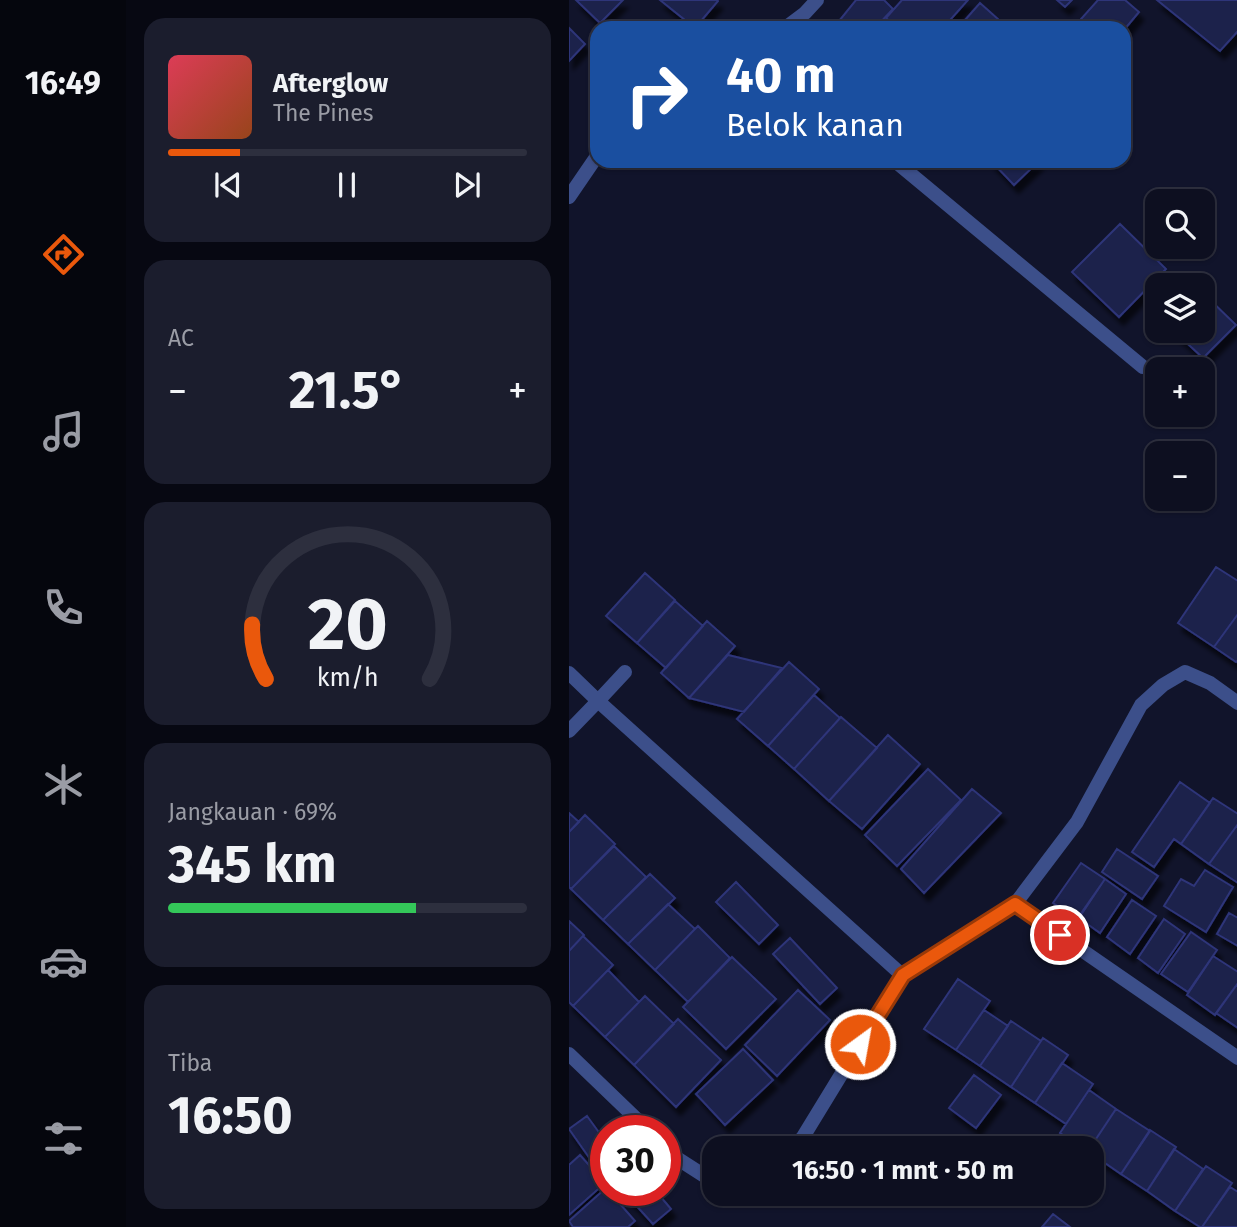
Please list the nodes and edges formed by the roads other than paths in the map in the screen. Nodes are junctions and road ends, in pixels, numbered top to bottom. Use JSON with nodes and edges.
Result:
{"nodes":[{"id":1,"x":817,"y":0,"type":"edge"},
{"id":2,"x":794,"y":21,"type":"edge"},
{"id":3,"x":590,"y":166,"type":"edge"},
{"id":4,"x":903,"y":168,"type":"edge"},
{"id":5,"x":569,"y":197,"type":"edge"},
{"id":6,"x":1143,"y":367,"type":"dead end"},
{"id":7,"x":625,"y":672,"type":"dead end"},
{"id":8,"x":569,"y":673,"type":"edge"},
{"id":9,"x":598,"y":701,"type":"junction"},
{"id":10,"x":1237,"y":702,"type":"edge"},
{"id":11,"x":569,"y":731,"type":"edge"},
{"id":12,"x":1015,"y":904,"type":"junction"},
{"id":13,"x":903,"y":975,"type":"junction"},
{"id":14,"x":569,"y":1054,"type":"edge"},
{"id":15,"x":1237,"y":1058,"type":"edge"},
{"id":16,"x":632,"y":1115,"type":"edge"},
{"id":17,"x":804,"y":1136,"type":"edge"},
{"id":18,"x":681,"y":1161,"type":"edge"},
{"id":19,"x":702,"y":1174,"type":"edge"}],
"edges":[{"from":1,"to":2,"type":"street"},
{"from":3,"to":5,"type":"street"},
{"from":4,"to":6,"type":"street"},
{"from":7,"to":9,"type":"street"},
{"from":8,"to":9,"type":"street"},
{"from":9,"to":11,"type":"street"},
{"from":9,"to":13,"type":"street"},
{"from":10,"to":12,"type":"street"},
{"from":12,"to":13,"type":"street"},
{"from":12,"to":15,"type":"street"},
{"from":13,"to":17,"type":"street"},
{"from":14,"to":16,"type":"street"},
{"from":18,"to":19,"type":"street"}]}
